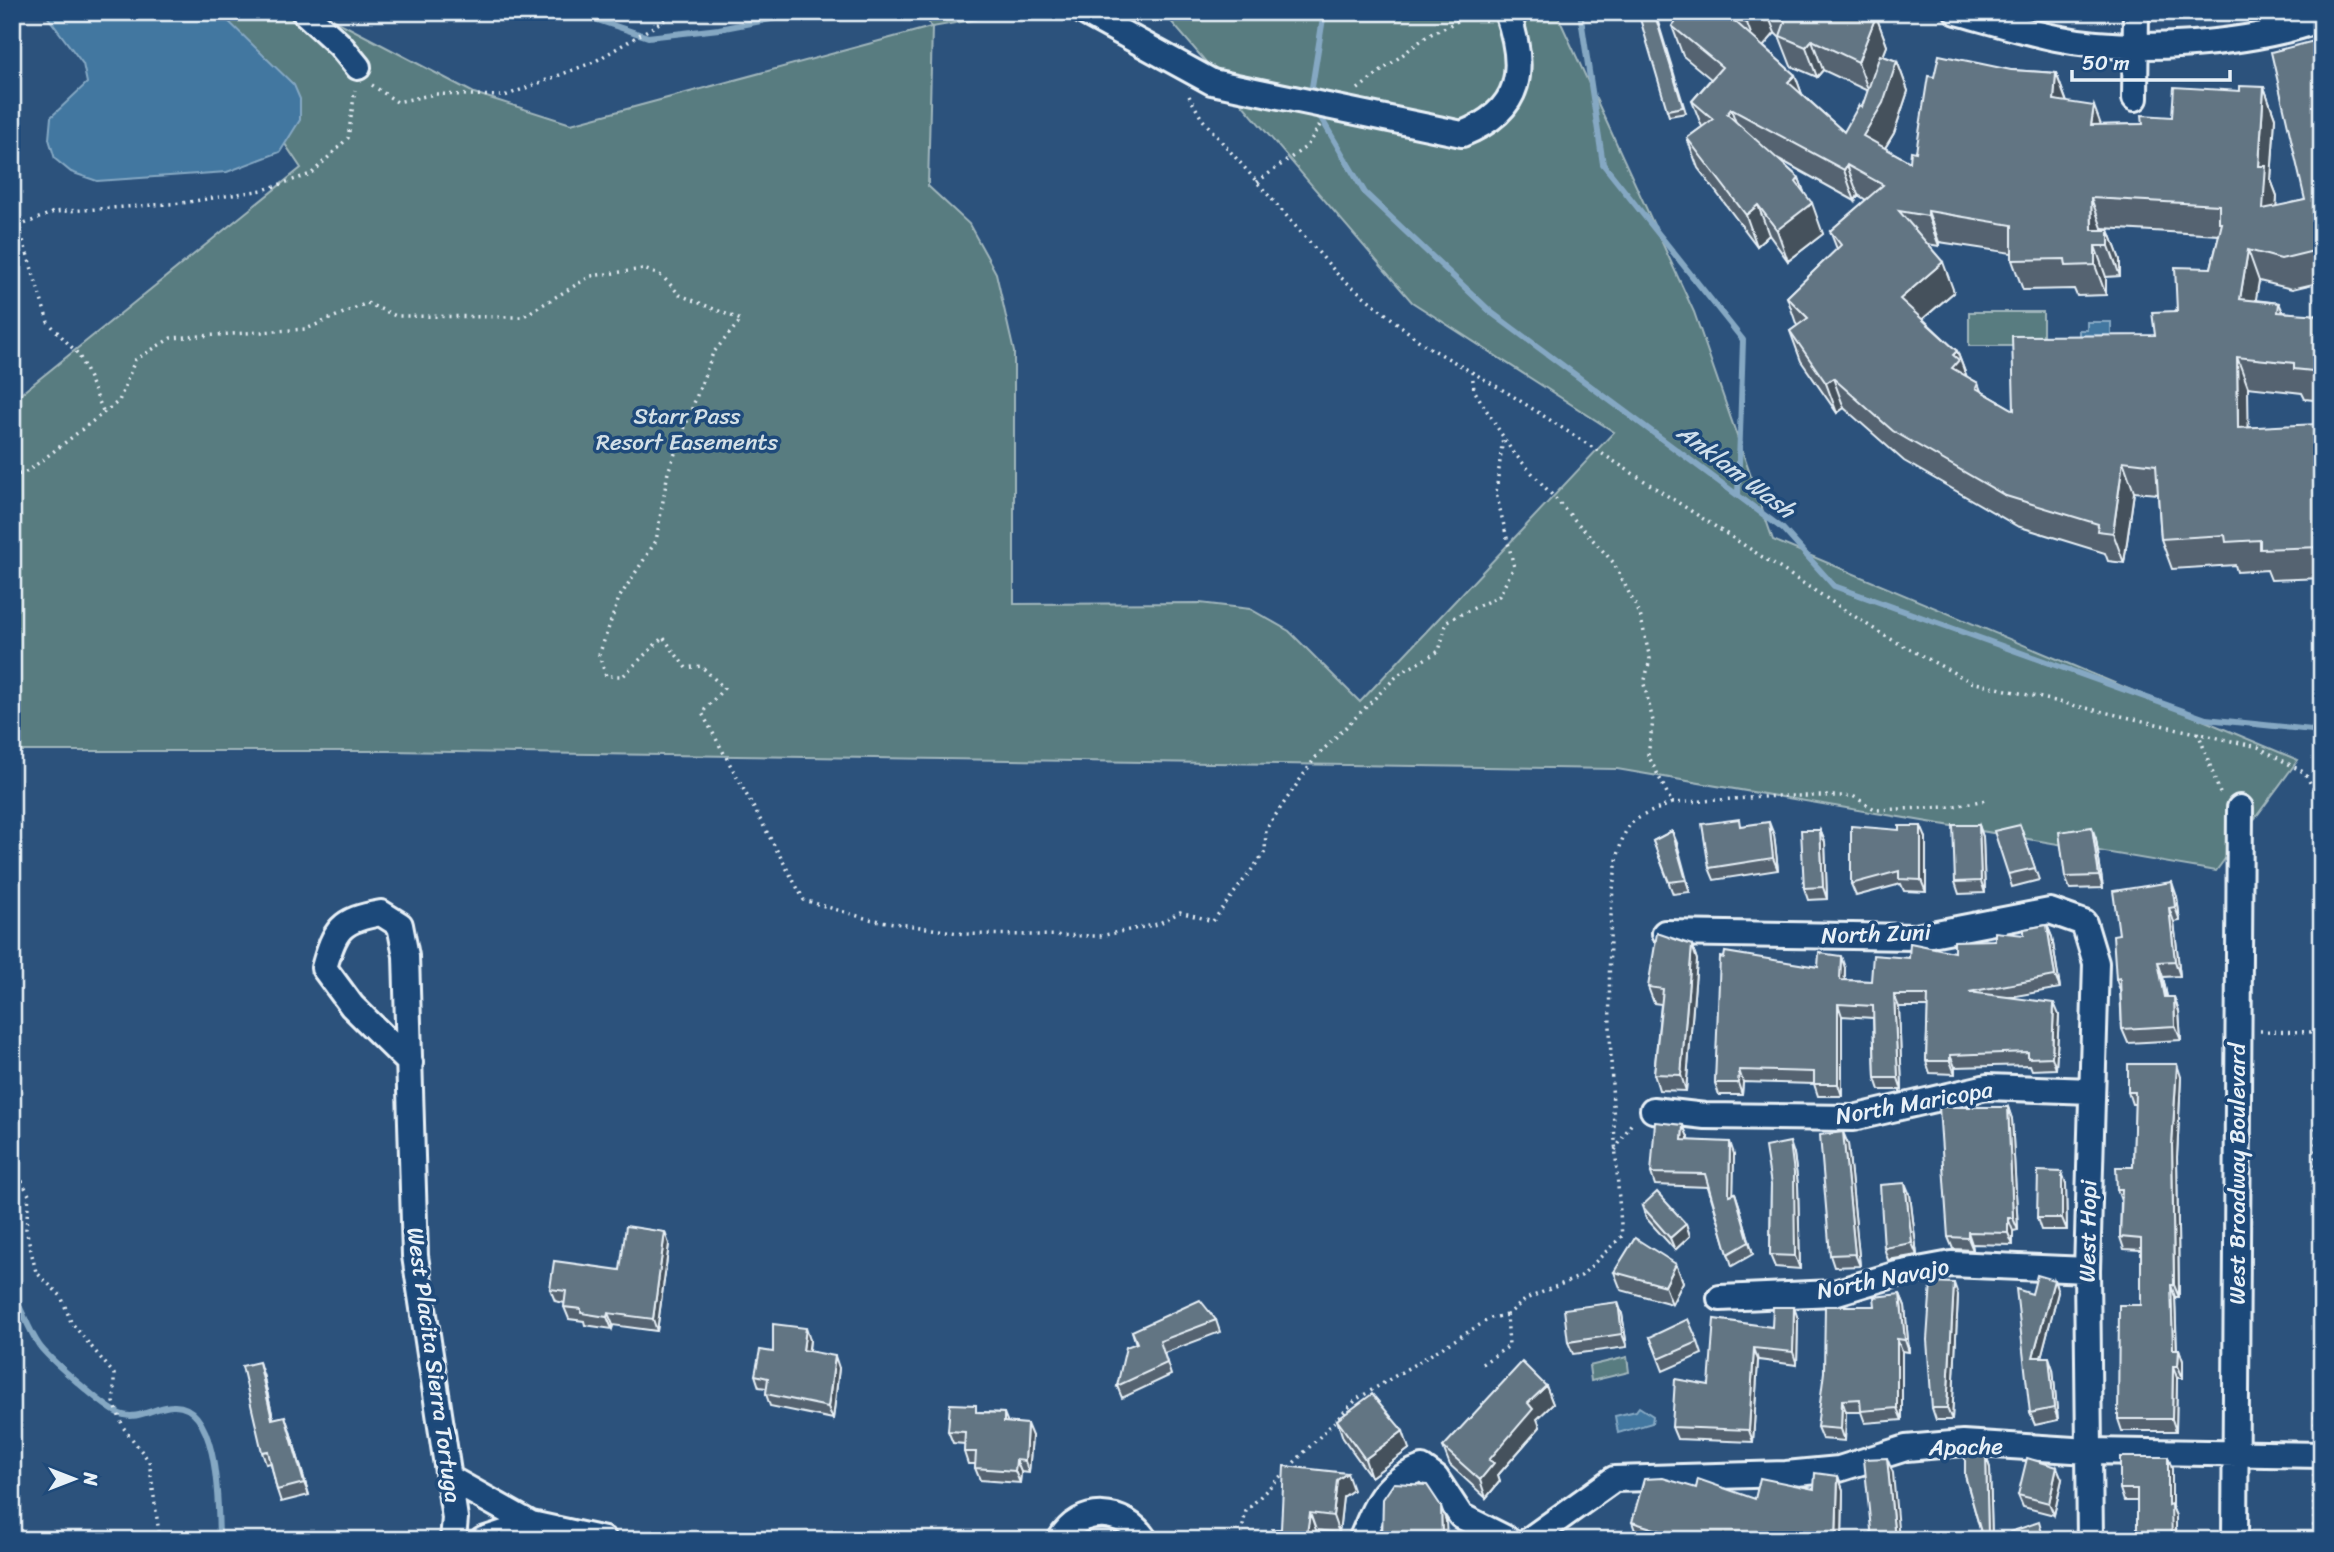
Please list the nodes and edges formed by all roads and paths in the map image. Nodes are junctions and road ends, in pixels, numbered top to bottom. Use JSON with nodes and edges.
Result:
{"nodes":[{"id":1,"x":304,"y":12,"type":"edge"},
{"id":2,"x":678,"y":12,"type":"edge"},
{"id":3,"x":1084,"y":12,"type":"edge"},
{"id":4,"x":1507,"y":12,"type":"edge"},
{"id":5,"x":1957,"y":12,"type":"edge"},
{"id":6,"x":2136,"y":12,"type":"edge"},
{"id":7,"x":2322,"y":19,"type":"edge"},
{"id":8,"x":2136,"y":45,"type":"junction"},
{"id":9,"x":1179,"y":65,"type":"junction"},
{"id":10,"x":358,"y":67,"type":"junction"},
{"id":11,"x":2135,"y":98,"type":"dead end"},
{"id":12,"x":19,"y":227,"type":"junction"},
{"id":13,"x":12,"y":229,"type":"edge"},
{"id":14,"x":1472,"y":372,"type":"junction"},
{"id":15,"x":104,"y":413,"type":"junction"},
{"id":16,"x":1503,"y":437,"type":"junction"},
{"id":17,"x":12,"y":477,"type":"edge"},
{"id":18,"x":2198,"y":732,"type":"junction"},
{"id":19,"x":1986,"y":800,"type":"dead end"},
{"id":20,"x":1672,"y":803,"type":"junction"},
{"id":21,"x":2231,"y":803,"type":"joint"},
{"id":22,"x":2084,"y":923,"type":"joint"},
{"id":23,"x":1665,"y":933,"type":"edge"},
{"id":24,"x":2237,"y":1031,"type":"junction"},
{"id":25,"x":2316,"y":1032,"type":"junction"},
{"id":26,"x":410,"y":1063,"type":"junction"},
{"id":27,"x":2091,"y":1091,"type":"junction"},
{"id":28,"x":1644,"y":1113,"type":"joint"},
{"id":29,"x":1614,"y":1152,"type":"junction"},
{"id":30,"x":12,"y":1162,"type":"edge"},
{"id":31,"x":2087,"y":1270,"type":"junction"},
{"id":32,"x":1720,"y":1298,"type":"dead end"},
{"id":33,"x":1507,"y":1315,"type":"junction"},
{"id":34,"x":1479,"y":1366,"type":"dead end"},
{"id":35,"x":2089,"y":1451,"type":"junction"},
{"id":36,"x":2236,"y":1453,"type":"junction"},
{"id":37,"x":2318,"y":1455,"type":"edge"},
{"id":38,"x":449,"y":1478,"type":"junction"},
{"id":39,"x":531,"y":1524,"type":"junction"},
{"id":40,"x":160,"y":1540,"type":"edge"},
{"id":41,"x":453,"y":1540,"type":"edge"},
{"id":42,"x":483,"y":1540,"type":"edge"},
{"id":43,"x":604,"y":1540,"type":"edge"},
{"id":44,"x":1060,"y":1540,"type":"edge"},
{"id":45,"x":1145,"y":1540,"type":"edge"},
{"id":46,"x":1240,"y":1540,"type":"edge"},
{"id":47,"x":1361,"y":1540,"type":"edge"},
{"id":48,"x":1509,"y":1540,"type":"edge"},
{"id":49,"x":1529,"y":1540,"type":"edge"},
{"id":50,"x":2090,"y":1540,"type":"edge"},
{"id":51,"x":2235,"y":1540,"type":"edge"},
{"id":52,"x":2314,"y":1540,"type":"edge"}],
"edges":[{"from":1,"to":10,"type":"street"},
{"from":2,"to":10,"type":"path"},
{"from":3,"to":9,"type":"street"},
{"from":4,"to":9,"type":"street"},
{"from":5,"to":8,"type":"street"},
{"from":6,"to":8,"type":"street"},
{"from":7,"to":8,"type":"street"},
{"from":8,"to":11,"type":"street"},
{"from":9,"to":14,"type":"path"},
{"from":10,"to":12,"type":"path"},
{"from":12,"to":13,"type":"path"},
{"from":12,"to":15,"type":"path"},
{"from":14,"to":16,"type":"path"},
{"from":14,"to":18,"type":"path"},
{"from":15,"to":16,"type":"path"},
{"from":15,"to":17,"type":"path"},
{"from":16,"to":20,"type":"path"},
{"from":18,"to":21,"type":"path"},
{"from":18,"to":25,"type":"path"},
{"from":19,"to":20,"type":"path"},
{"from":20,"to":29,"type":"path"},
{"from":21,"to":24,"type":"street","name":"West Broadway Boulevard"},
{"from":22,"to":23,"type":"street","name":"North Zuni"},
{"from":22,"to":27,"type":"street","name":"West Hopi"},
{"from":24,"to":25,"type":"path"},
{"from":24,"to":36,"type":"street","name":"West Broadway Boulevard"},
{"from":25,"to":37,"type":"path"},
{"from":26,"to":26,"type":"street","name":"West Placita Sierra Tortuga"},
{"from":26,"to":38,"type":"street","name":"West Placita Sierra Tortuga"},
{"from":27,"to":28,"type":"street","name":"North Maricopa"},
{"from":27,"to":31,"type":"street","name":"West Hopi"},
{"from":28,"to":29,"type":"path"},
{"from":29,"to":33,"type":"path"},
{"from":30,"to":40,"type":"path"},
{"from":31,"to":32,"type":"street","name":"North Navajo"},
{"from":31,"to":35,"type":"street","name":"West Hopi"},
{"from":33,"to":34,"type":"path"},
{"from":33,"to":46,"type":"path"},
{"from":35,"to":36,"type":"street","name":"Apache"},
{"from":35,"to":49,"type":"street","name":"Apache"},
{"from":35,"to":50,"type":"street","name":"West Hopi"},
{"from":36,"to":37,"type":"street","name":"Apache"},
{"from":36,"to":51,"type":"street","name":"West Broadway Boulevard"},
{"from":37,"to":52,"type":"path"},
{"from":38,"to":39,"type":"street"},
{"from":38,"to":41,"type":"street","name":"West Placita Sierra Tortuga"},
{"from":39,"to":42,"type":"street"},
{"from":39,"to":43,"type":"street"},
{"from":44,"to":45,"type":"street"},
{"from":47,"to":48,"type":"street"}]}
